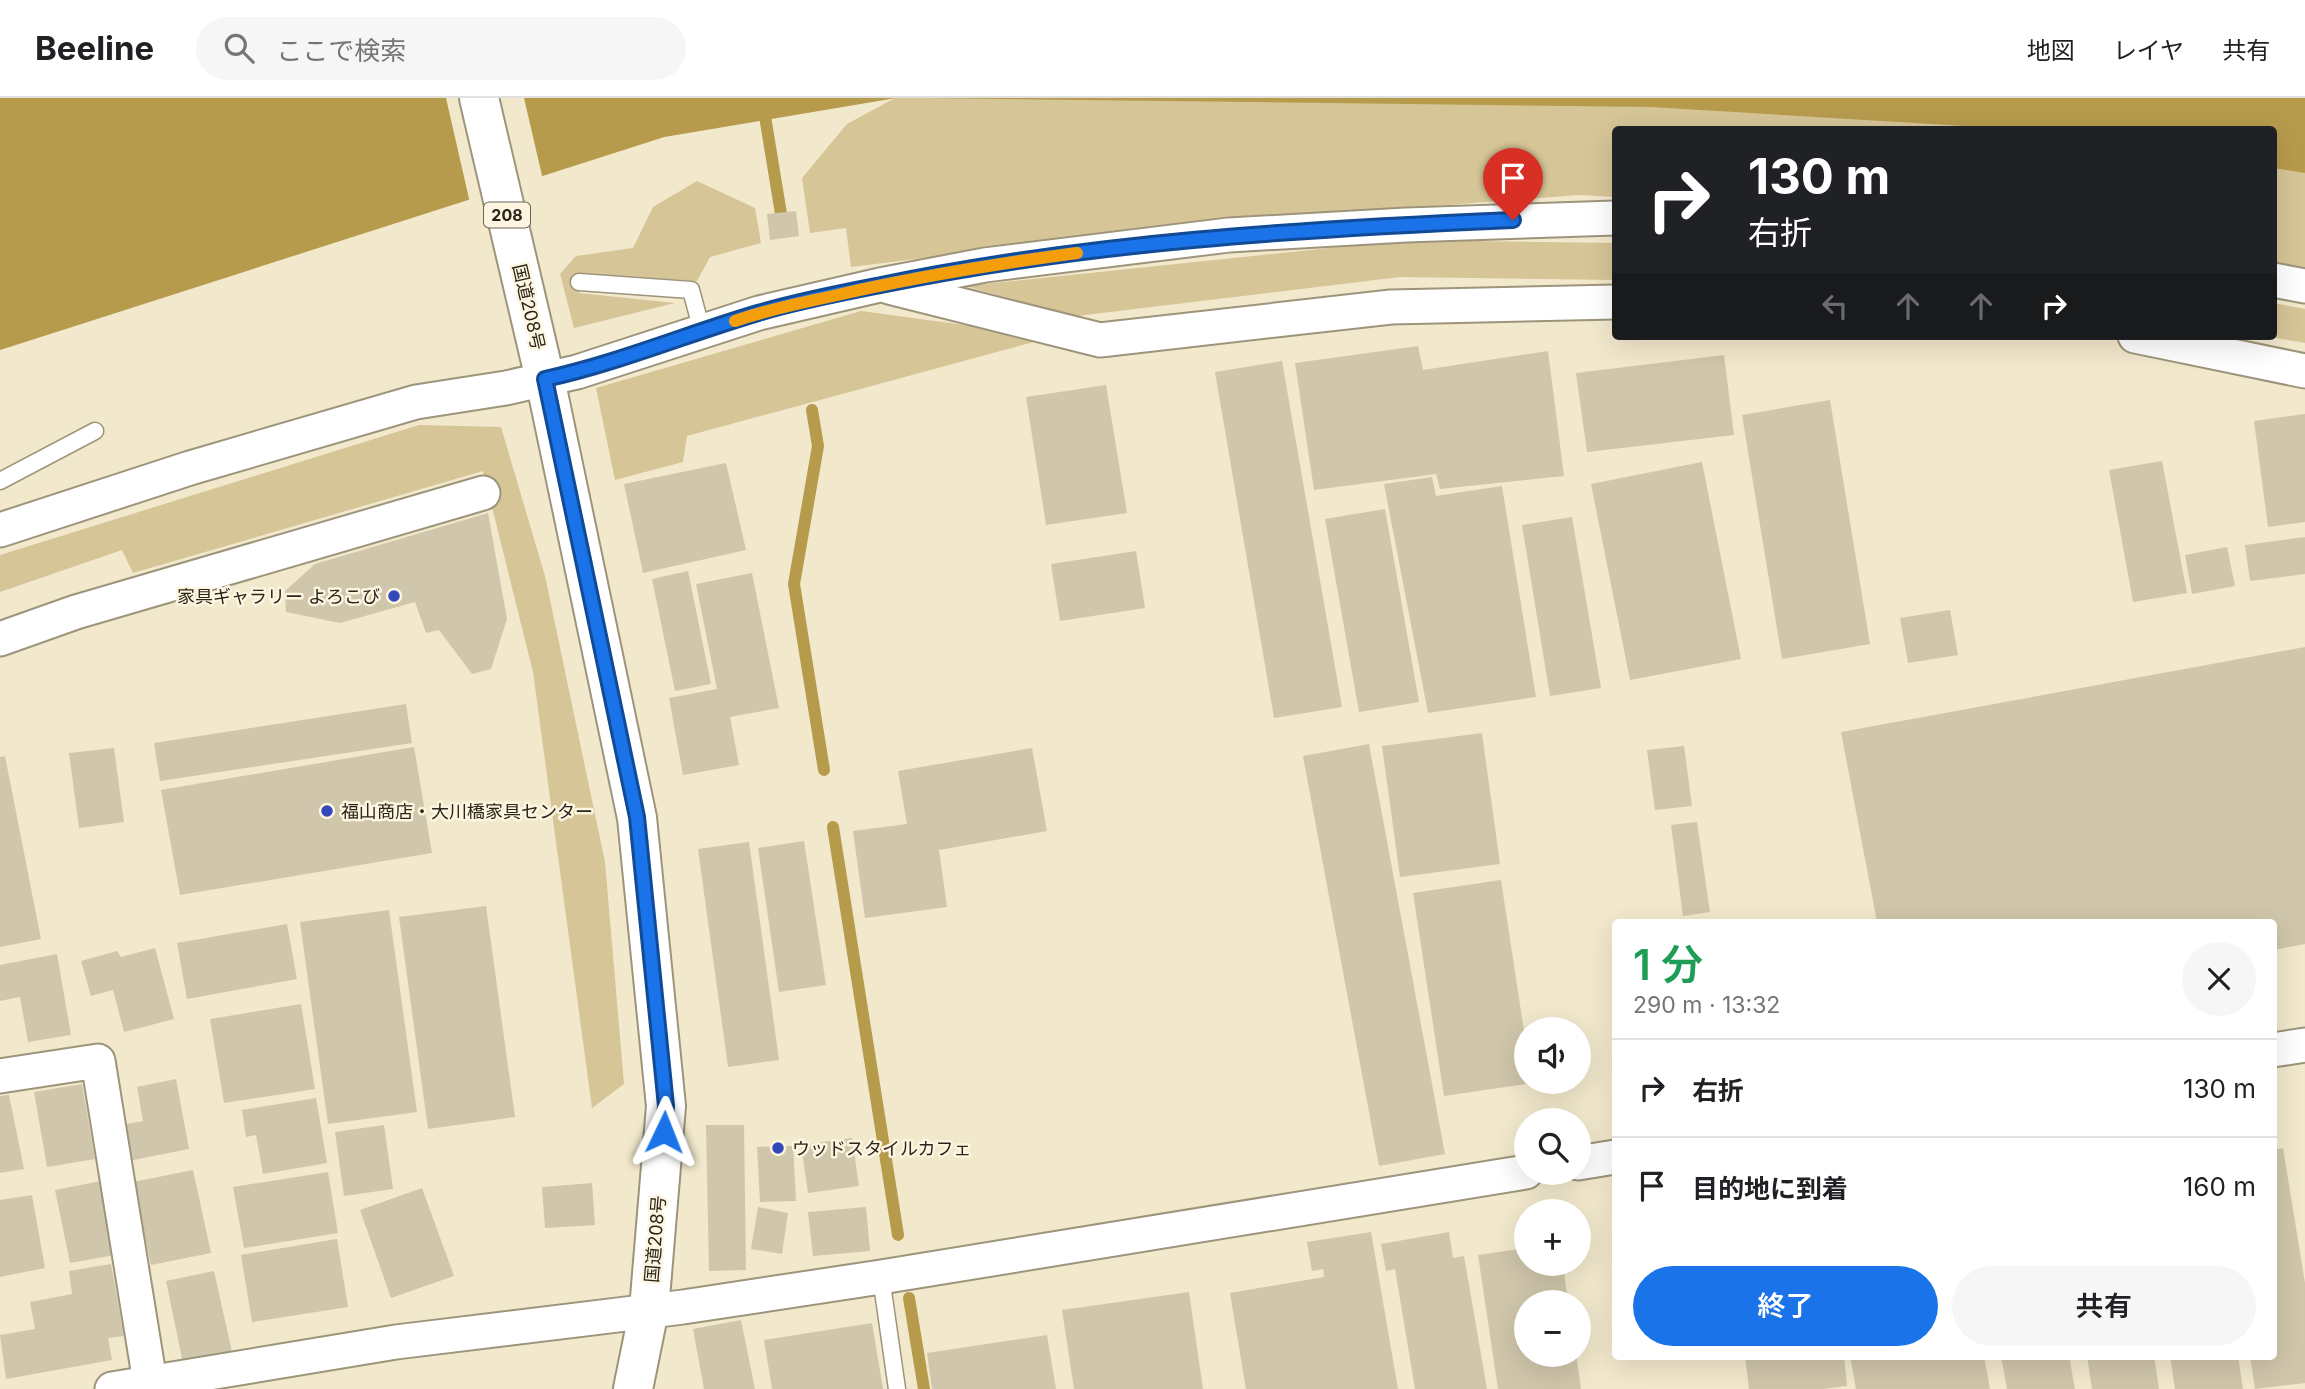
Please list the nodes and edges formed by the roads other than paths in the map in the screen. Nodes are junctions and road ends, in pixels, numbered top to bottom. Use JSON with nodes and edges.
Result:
{"nodes":[{"id":1,"x":479,"y":98,"type":"edge"},
{"id":2,"x":1612,"y":218,"type":"edge"},
{"id":3,"x":2277,"y":281,"type":"edge"},
{"id":4,"x":579,"y":282,"type":"dead end"},
{"id":5,"x":880,"y":285,"type":"junction"},
{"id":6,"x":2305,"y":286,"type":"edge"},
{"id":7,"x":1612,"y":302,"type":"edge"},
{"id":8,"x":702,"y":331,"type":"junction"},
{"id":9,"x":2154,"y":340,"type":"edge"},
{"id":10,"x":2305,"y":371,"type":"edge"},
{"id":11,"x":545,"y":379,"type":"junction"},
{"id":12,"x":95,"y":431,"type":"dead end"},
{"id":13,"x":0,"y":481,"type":"edge"},
{"id":14,"x":483,"y":493,"type":"dead end"},
{"id":15,"x":0,"y":530,"type":"edge"},
{"id":16,"x":0,"y":639,"type":"edge"},
{"id":17,"x":2305,"y":1045,"type":"edge"},
{"id":18,"x":2277,"y":1049,"type":"edge"},
{"id":19,"x":0,"y":1076,"type":"edge"},
{"id":20,"x":1612,"y":1157,"type":"edge"},
{"id":21,"x":1591,"y":1161,"type":"edge"},
{"id":22,"x":1514,"y":1174,"type":"edge"},
{"id":23,"x":881,"y":1277,"type":"junction"},
{"id":24,"x":649,"y":1310,"type":"junction"},
{"id":25,"x":150,"y":1382,"type":"junction"},
{"id":26,"x":112,"y":1389,"type":"edge"},
{"id":27,"x":633,"y":1389,"type":"edge"},
{"id":28,"x":897,"y":1389,"type":"edge"}],
"edges":[{"from":1,"to":11,"type":"highway","name":"国道208号","number":"208"},
{"from":2,"to":5,"type":"street"},
{"from":3,"to":6,"type":"street"},
{"from":4,"to":8,"type":"lane"},
{"from":5,"to":7,"type":"street"},
{"from":5,"to":8,"type":"street"},
{"from":8,"to":11,"type":"street"},
{"from":9,"to":10,"type":"street"},
{"from":11,"to":15,"type":"street"},
{"from":11,"to":24,"type":"highway","name":"国道208号","number":"208"},
{"from":12,"to":13,"type":"lane"},
{"from":14,"to":16,"type":"street"},
{"from":17,"to":18,"type":"street"},
{"from":19,"to":25,"type":"street"},
{"from":20,"to":21,"type":"street"},
{"from":22,"to":23,"type":"street"},
{"from":23,"to":24,"type":"street"},
{"from":23,"to":28,"type":"lane"},
{"from":24,"to":25,"type":"street"},
{"from":24,"to":27,"type":"highway","name":"国道208号","number":"208"},
{"from":25,"to":26,"type":"street"}]}
